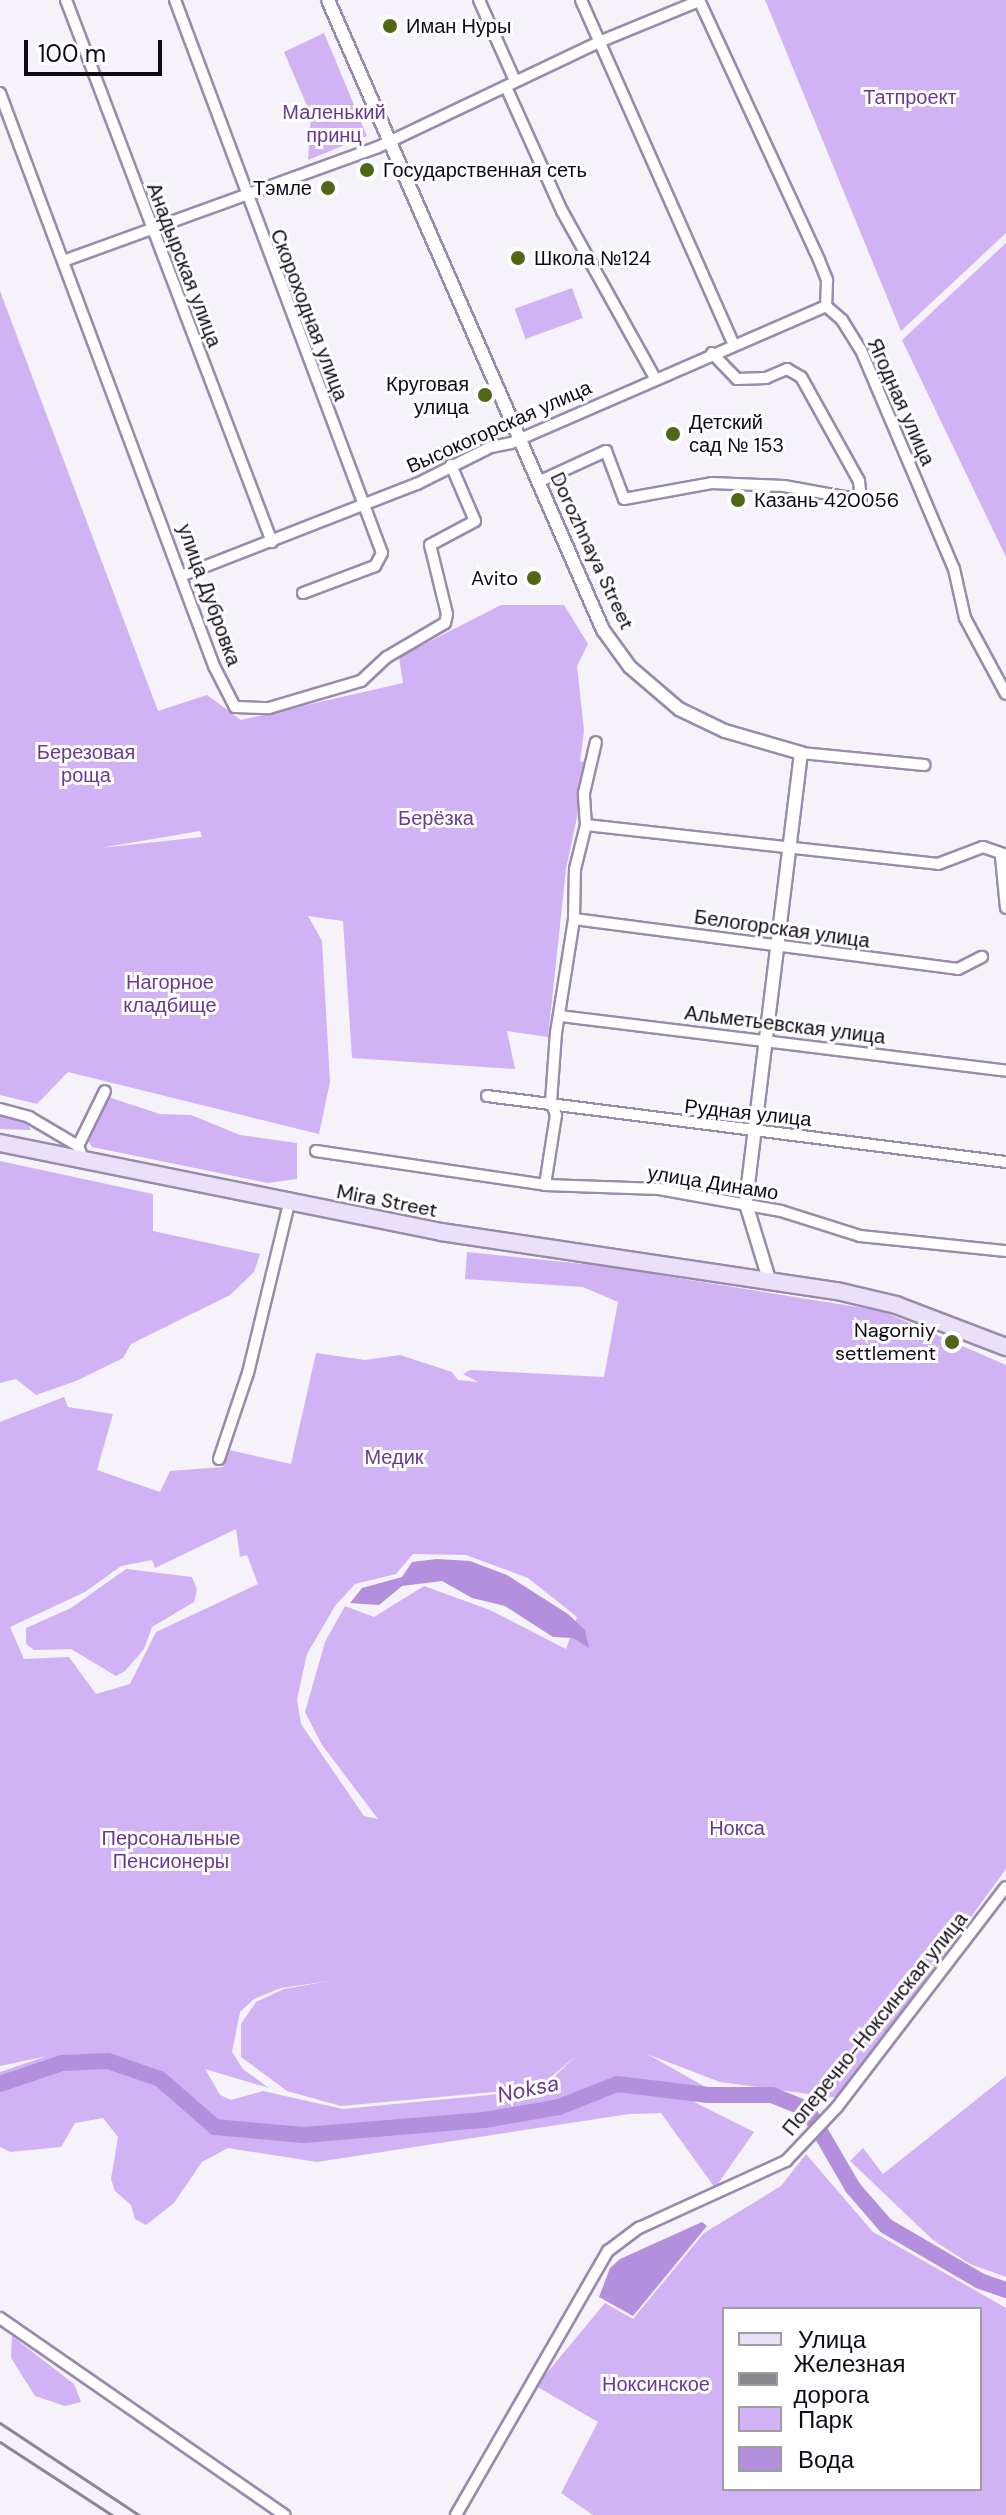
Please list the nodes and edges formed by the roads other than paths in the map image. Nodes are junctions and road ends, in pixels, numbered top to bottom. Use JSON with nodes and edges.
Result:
{"nodes":[{"id":1,"x":66,"y":0,"type":"edge"},
{"id":2,"x":175,"y":0,"type":"edge"},
{"id":3,"x":328,"y":0,"type":"edge"},
{"id":4,"x":479,"y":0,"type":"edge"},
{"id":5,"x":581,"y":0,"type":"edge"},
{"id":6,"x":699,"y":0,"type":"edge"},
{"id":7,"x":599,"y":42,"type":"junction"},
{"id":8,"x":510,"y":84,"type":"junction"},
{"id":9,"x":0,"y":93,"type":"edge"},
{"id":10,"x":388,"y":141,"type":"junction"},
{"id":11,"x":245,"y":196,"type":"junction"},
{"id":12,"x":152,"y":232,"type":"junction"},
{"id":13,"x":66,"y":260,"type":"junction"},
{"id":14,"x":826,"y":306,"type":"junction"},
{"id":15,"x":733,"y":343,"type":"junction"},
{"id":16,"x":712,"y":353,"type":"junction"},
{"id":17,"x":656,"y":380,"type":"junction"},
{"id":18,"x":518,"y":437,"type":"junction"},
{"id":19,"x":451,"y":465,"type":"junction"},
{"id":20,"x":538,"y":482,"type":"junction"},
{"id":21,"x":361,"y":504,"type":"junction"},
{"id":22,"x":272,"y":542,"type":"junction"},
{"id":23,"x":183,"y":575,"type":"junction"},
{"id":24,"x":303,"y":593,"type":"dead end"},
{"id":25,"x":1006,"y":694,"type":"edge"},
{"id":26,"x":596,"y":742,"type":"dead end"},
{"id":27,"x":801,"y":753,"type":"junction"},
{"id":28,"x":924,"y":765,"type":"dead end"},
{"id":29,"x":586,"y":825,"type":"junction"},
{"id":30,"x":791,"y":851,"type":"junction"},
{"id":31,"x":1003,"y":856,"type":"edge"},
{"id":32,"x":1006,"y":908,"type":"edge"},
{"id":33,"x":574,"y":919,"type":"junction"},
{"id":34,"x":780,"y":946,"type":"junction"},
{"id":35,"x":982,"y":957,"type":"dead end"},
{"id":36,"x":560,"y":1016,"type":"junction"},
{"id":37,"x":767,"y":1040,"type":"junction"},
{"id":38,"x":1006,"y":1071,"type":"edge"},
{"id":39,"x":105,"y":1091,"type":"dead end"},
{"id":40,"x":487,"y":1096,"type":"dead end"},
{"id":41,"x":556,"y":1108,"type":"junction"},
{"id":42,"x":0,"y":1109,"type":"edge"},
{"id":43,"x":752,"y":1132,"type":"junction"},
{"id":44,"x":0,"y":1143,"type":"edge"},
{"id":45,"x":78,"y":1146,"type":"junction"},
{"id":46,"x":316,"y":1151,"type":"dead end"},
{"id":47,"x":1006,"y":1162,"type":"edge"},
{"id":48,"x":85,"y":1163,"type":"junction"},
{"id":49,"x":545,"y":1185,"type":"junction"},
{"id":50,"x":289,"y":1203,"type":"junction"},
{"id":51,"x":746,"y":1204,"type":"junction"},
{"id":52,"x":1006,"y":1251,"type":"edge"},
{"id":53,"x":769,"y":1279,"type":"junction"},
{"id":54,"x":1006,"y":1347,"type":"edge"},
{"id":55,"x":219,"y":1459,"type":"dead end"},
{"id":56,"x":1006,"y":1887,"type":"edge"},
{"id":57,"x":0,"y":2318,"type":"edge"},
{"id":58,"x":284,"y":2515,"type":"edge"},
{"id":59,"x":456,"y":2515,"type":"edge"}],
"edges":[{"from":1,"to":12,"type":"street","name":"Анадырская улица"},
{"from":2,"to":11,"type":"street","name":"Скороходная улица"},
{"from":3,"to":10,"type":"street","name":"Dorozhnaya Street"},
{"from":4,"to":8,"type":"street"},
{"from":5,"to":7,"type":"street"},
{"from":6,"to":7,"type":"street"},
{"from":6,"to":14,"type":"street"},
{"from":7,"to":8,"type":"street"},
{"from":7,"to":15,"type":"street"},
{"from":8,"to":10,"type":"street"},
{"from":8,"to":17,"type":"street"},
{"from":9,"to":13,"type":"street","name":"улица Дубровка"},
{"from":10,"to":11,"type":"street"},
{"from":10,"to":18,"type":"street","name":"Dorozhnaya Street"},
{"from":11,"to":12,"type":"street"},
{"from":11,"to":21,"type":"street","name":"Скороходная улица"},
{"from":12,"to":13,"type":"street"},
{"from":12,"to":22,"type":"street","name":"Анадырская улица"},
{"from":13,"to":23,"type":"street","name":"улица Дубровка"},
{"from":14,"to":15,"type":"street","name":"Высокогорская улица"},
{"from":14,"to":25,"type":"street","name":"Ягодная улица"},
{"from":15,"to":16,"type":"street","name":"Высокогорская улица"},
{"from":16,"to":17,"type":"street","name":"Высокогорская улица"},
{"from":16,"to":20,"type":"street"},
{"from":17,"to":18,"type":"street","name":"Высокогорская улица"},
{"from":18,"to":19,"type":"street","name":"Высокогорская улица"},
{"from":18,"to":20,"type":"street","name":"Dorozhnaya Street"},
{"from":19,"to":21,"type":"street","name":"Высокогорская улица"},
{"from":19,"to":23,"type":"street","name":"улица Дубровка"},
{"from":20,"to":27,"type":"street","name":"Dorozhnaya Street"},
{"from":21,"to":22,"type":"street","name":"Высокогорская улица"},
{"from":21,"to":24,"type":"street","name":"Скороходная улица"},
{"from":22,"to":23,"type":"street","name":"Высокогорская улица"},
{"from":26,"to":29,"type":"street"},
{"from":27,"to":28,"type":"street"},
{"from":27,"to":30,"type":"street"},
{"from":29,"to":30,"type":"street"},
{"from":29,"to":33,"type":"street"},
{"from":30,"to":31,"type":"street"},
{"from":30,"to":34,"type":"street"},
{"from":31,"to":32,"type":"street"},
{"from":33,"to":34,"type":"street","name":"Белогорская улица"},
{"from":33,"to":36,"type":"street"},
{"from":34,"to":35,"type":"street","name":"Белогорская улица"},
{"from":34,"to":37,"type":"street"},
{"from":36,"to":37,"type":"street","name":"Альметьевская улица"},
{"from":36,"to":41,"type":"street"},
{"from":37,"to":38,"type":"street","name":"Альметьевская улица"},
{"from":37,"to":43,"type":"street"},
{"from":39,"to":45,"type":"street"},
{"from":40,"to":41,"type":"street","name":"Рудная улица"},
{"from":41,"to":43,"type":"street","name":"Рудная улица"},
{"from":41,"to":49,"type":"street"},
{"from":42,"to":45,"type":"street"},
{"from":43,"to":47,"type":"street","name":"Рудная улица"},
{"from":43,"to":51,"type":"street"},
{"from":44,"to":48,"type":"main road","name":"Mira Street"},
{"from":45,"to":48,"type":"street"},
{"from":46,"to":49,"type":"street","name":"улица Динамо"},
{"from":48,"to":50,"type":"main road","name":"Mira Street"},
{"from":49,"to":51,"type":"street","name":"улица Динамо"},
{"from":50,"to":53,"type":"main road","name":"Mira Street"},
{"from":50,"to":55,"type":"street"},
{"from":51,"to":52,"type":"street","name":"улица Динамо"},
{"from":51,"to":53,"type":"street"},
{"from":53,"to":54,"type":"main road","name":"Mira Street"},
{"from":56,"to":59,"type":"street","name":"Поперечно-Ноксинская улица"},
{"from":57,"to":58,"type":"street"}]}
